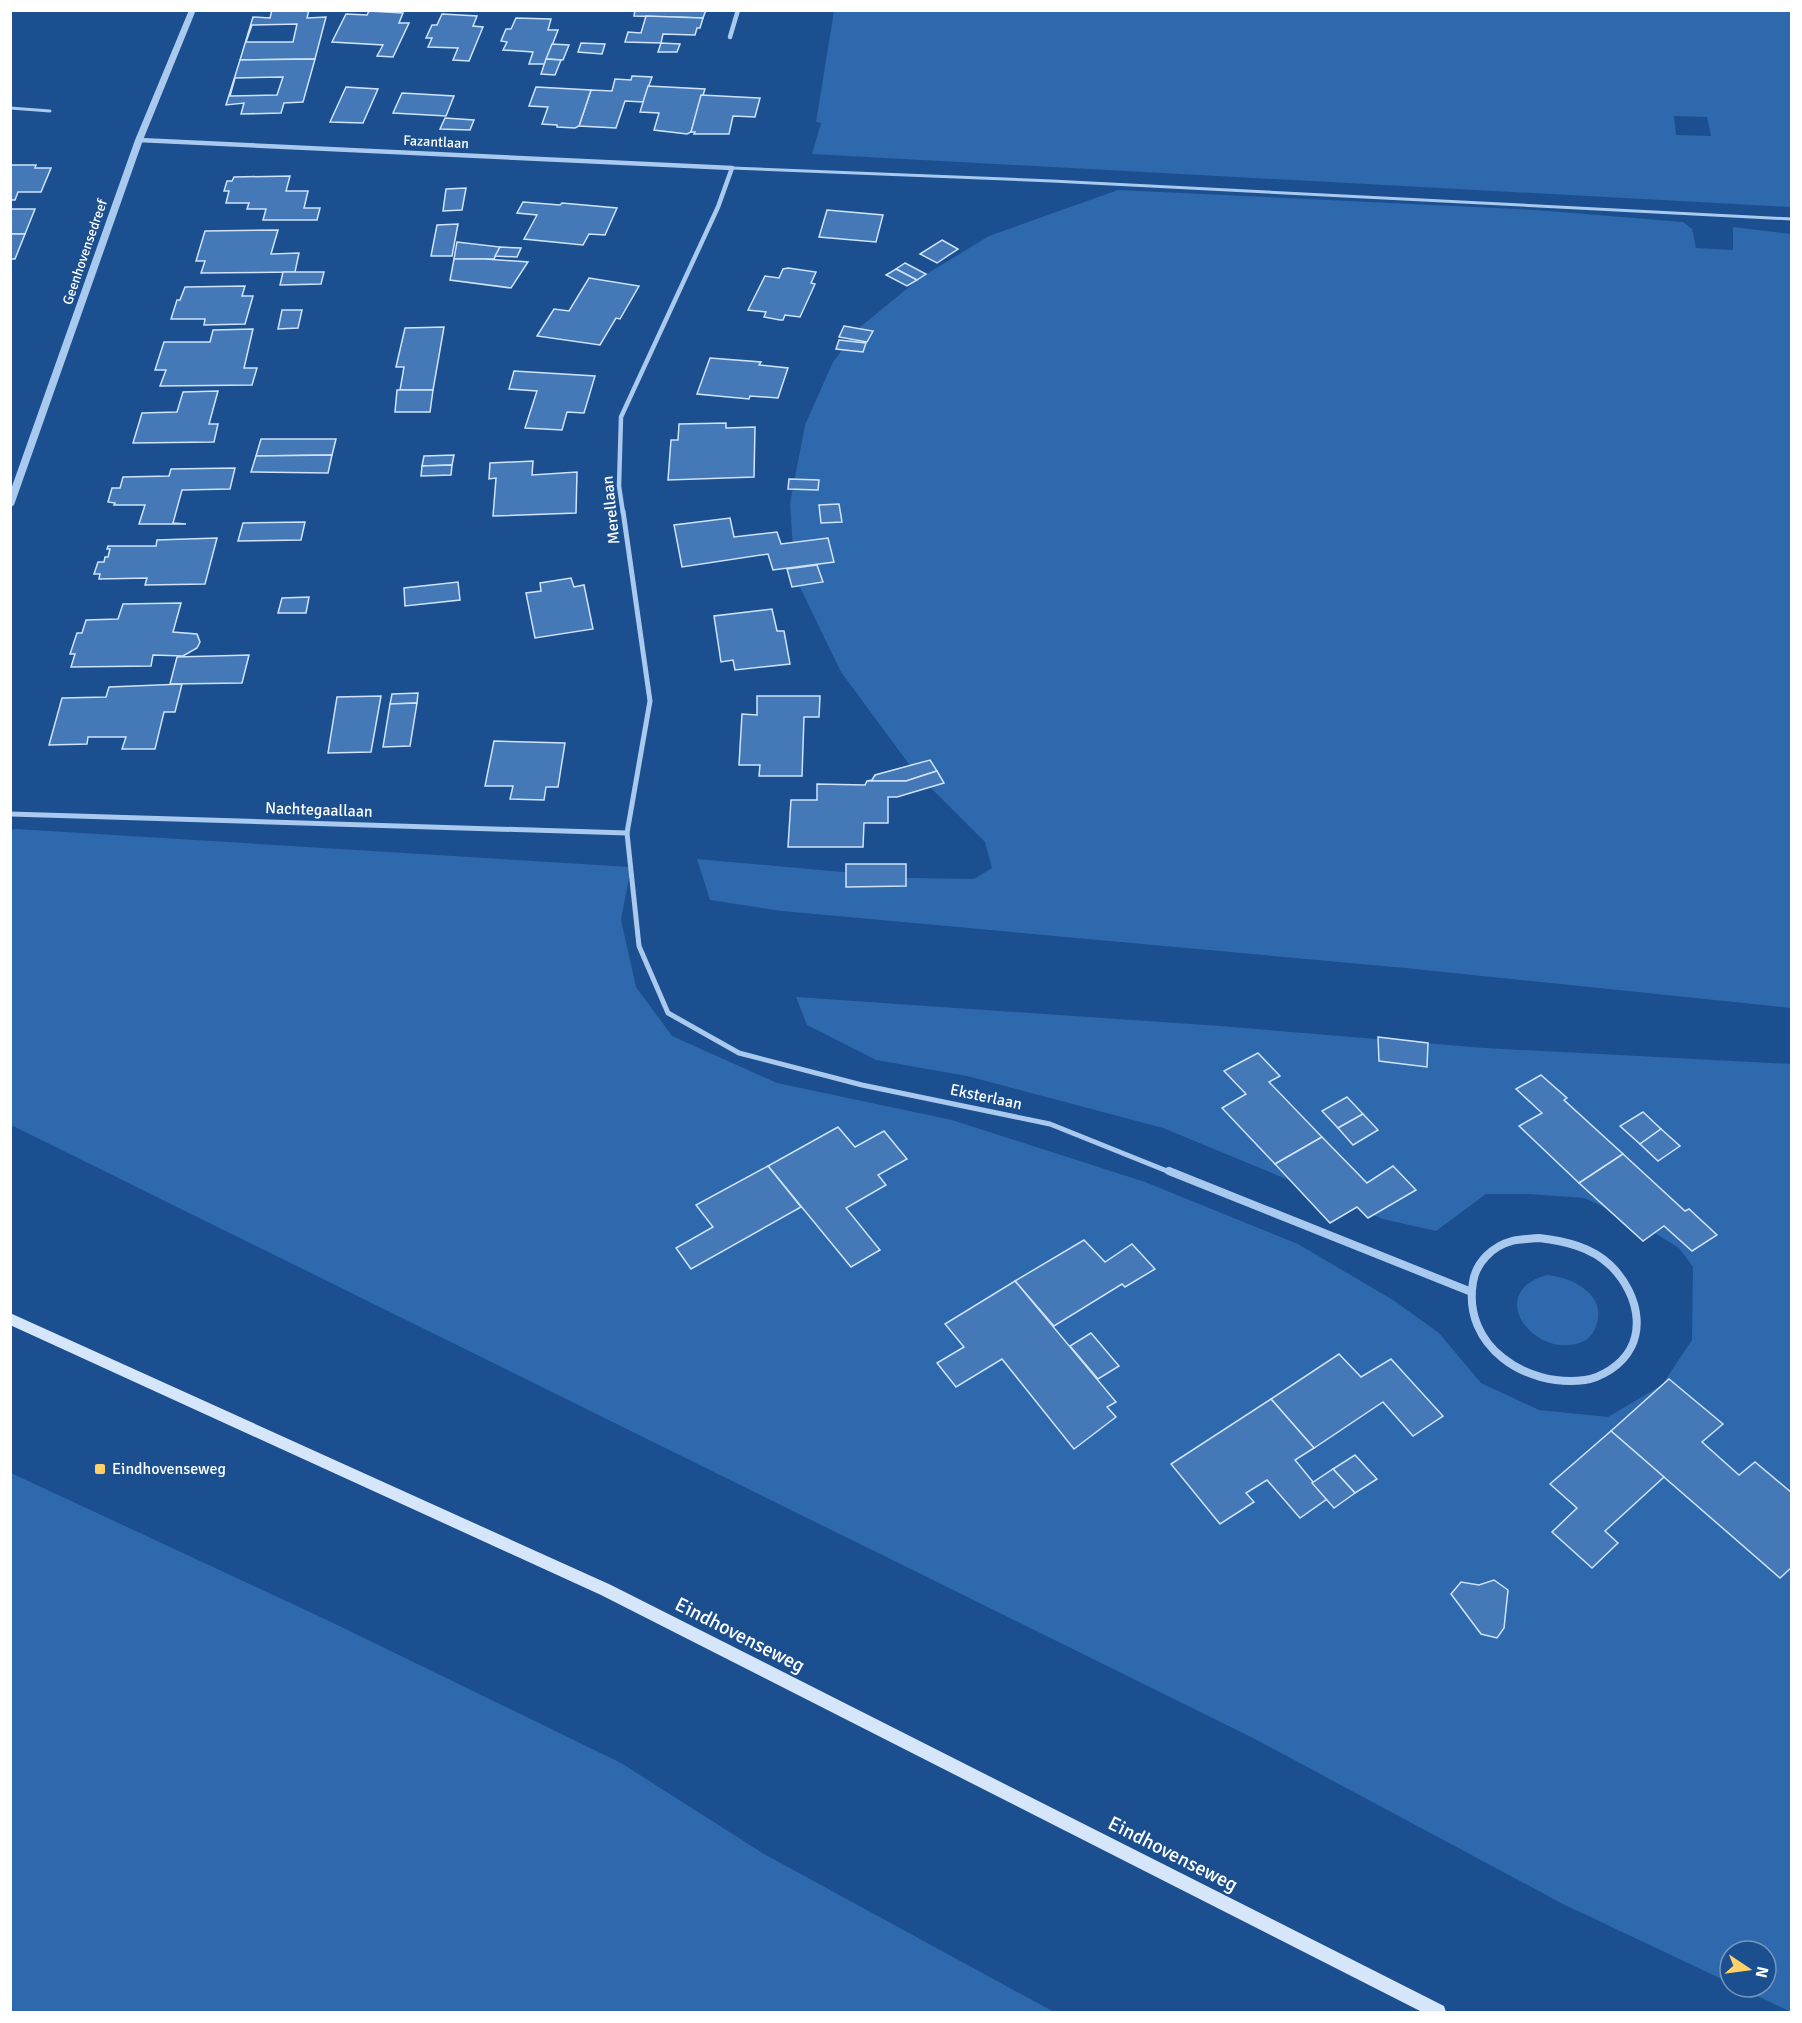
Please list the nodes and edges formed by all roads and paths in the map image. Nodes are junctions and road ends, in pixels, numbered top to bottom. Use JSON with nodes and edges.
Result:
{"nodes":[{"id":1,"x":193,"y":10,"type":"edge"},
{"id":2,"x":738,"y":10,"type":"edge"},
{"id":3,"x":730,"y":37,"type":"dead end"},
{"id":4,"x":10,"y":108,"type":"edge"},
{"id":5,"x":50,"y":111,"type":"dead end"},
{"id":6,"x":139,"y":140,"type":"junction"},
{"id":7,"x":732,"y":168,"type":"junction"},
{"id":8,"x":1791,"y":219,"type":"edge"},
{"id":9,"x":10,"y":505,"type":"edge"},
{"id":10,"x":10,"y":814,"type":"edge"},
{"id":11,"x":627,"y":833,"type":"junction"},
{"id":12,"x":1469,"y":1291,"type":"junction"},
{"id":13,"x":10,"y":1319,"type":"edge"},
{"id":14,"x":1438,"y":2013,"type":"edge"}],
"edges":[{"from":1,"to":6,"type":"street","name":"Geenhovensedreef"},
{"from":2,"to":3,"type":"street"},
{"from":4,"to":5,"type":"lane"},
{"from":6,"to":7,"type":"street","name":"Fazantlaan"},
{"from":6,"to":9,"type":"street","name":"Geenhovensedreef"},
{"from":7,"to":8,"type":"lane"},
{"from":7,"to":11,"type":"street","name":"Merellaan"},
{"from":10,"to":11,"type":"street","name":"Nachtegaallaan"},
{"from":11,"to":12,"type":"street","name":"Eksterlaan"},
{"from":12,"to":12,"type":"street"},
{"from":13,"to":14,"type":"main road","name":"Eindhovenseweg"}]}
